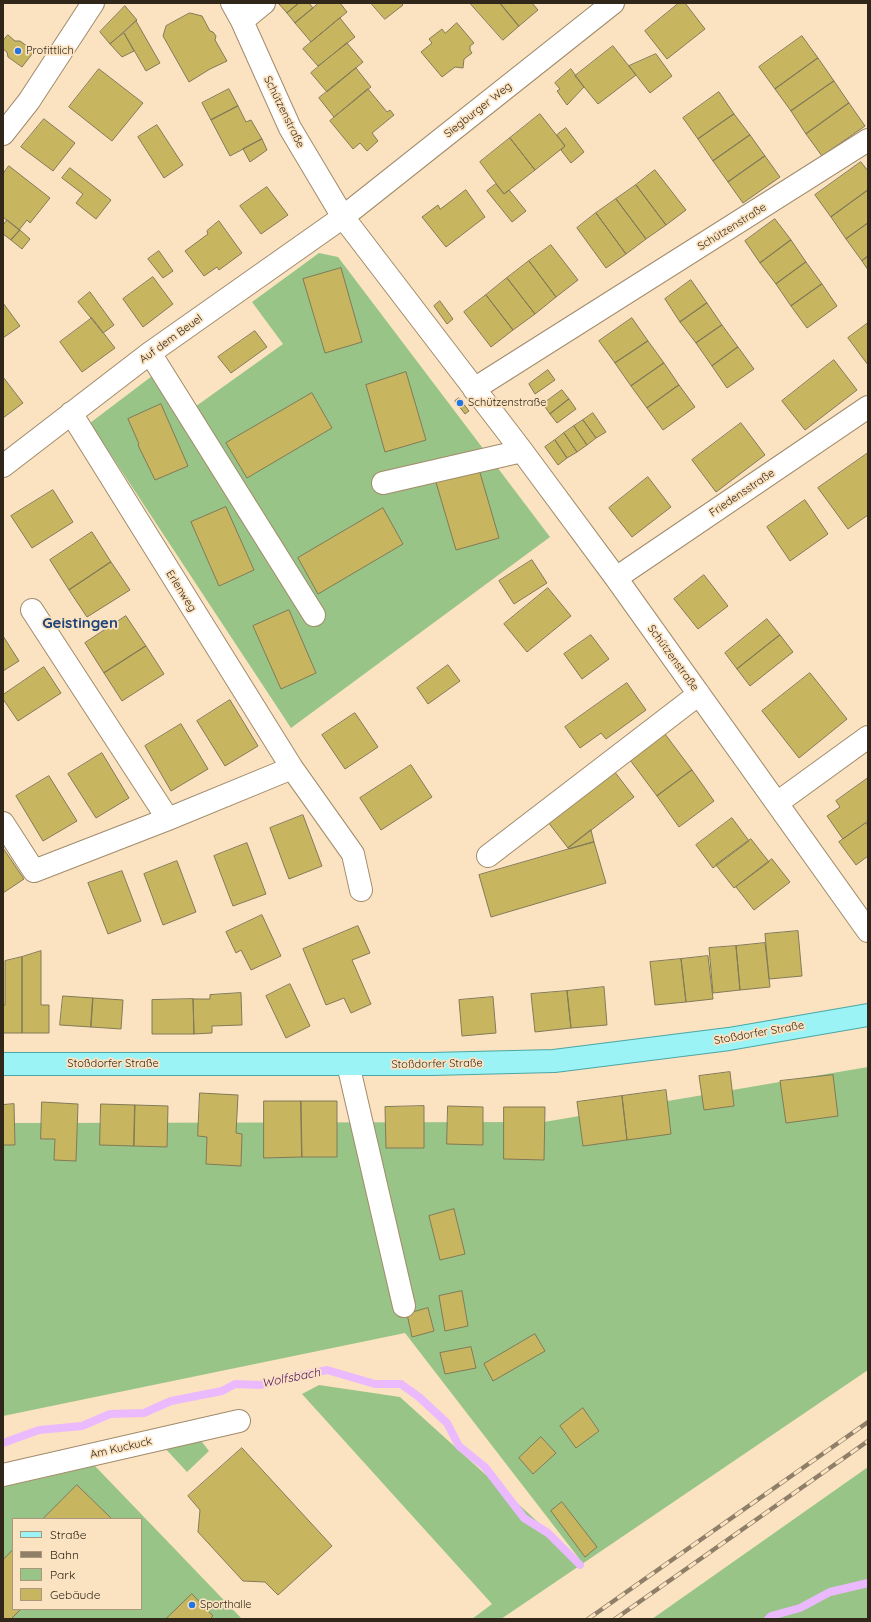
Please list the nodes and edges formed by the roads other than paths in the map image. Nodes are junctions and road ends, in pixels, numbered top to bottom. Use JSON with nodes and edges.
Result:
{"nodes":[{"id":1,"x":94,"y":3,"type":"edge"},
{"id":2,"x":264,"y":3,"type":"edge"},
{"id":3,"x":613,"y":3,"type":"edge"},
{"id":4,"x":237,"y":12,"type":"edge"},
{"id":5,"x":3,"y":134,"type":"edge"},
{"id":6,"x":868,"y":140,"type":"edge"},
{"id":7,"x":343,"y":217,"type":"junction"},
{"id":8,"x":150,"y":353,"type":"junction"},
{"id":9,"x":474,"y":390,"type":"junction"},
{"id":10,"x":868,"y":407,"type":"edge"},
{"id":11,"x":71,"y":413,"type":"junction"},
{"id":12,"x":522,"y":451,"type":"junction"},
{"id":13,"x":3,"y":466,"type":"edge"},
{"id":14,"x":383,"y":483,"type":"dead end"},
{"id":15,"x":616,"y":578,"type":"junction"},
{"id":16,"x":32,"y":610,"type":"dead end"},
{"id":17,"x":314,"y":615,"type":"dead end"},
{"id":18,"x":699,"y":694,"type":"junction"},
{"id":19,"x":868,"y":737,"type":"edge"},
{"id":20,"x":292,"y":768,"type":"junction"},
{"id":21,"x":777,"y":803,"type":"junction"},
{"id":22,"x":168,"y":819,"type":"junction"},
{"id":23,"x":3,"y":823,"type":"edge"},
{"id":24,"x":488,"y":856,"type":"dead end"},
{"id":25,"x":361,"y":890,"type":"dead end"},
{"id":26,"x":868,"y":931,"type":"edge"},
{"id":27,"x":868,"y":1015,"type":"edge"},
{"id":28,"x":3,"y":1064,"type":"edge"},
{"id":29,"x":348,"y":1064,"type":"junction"},
{"id":30,"x":404,"y":1306,"type":"dead end"},
{"id":31,"x":239,"y":1421,"type":"dead end"},
{"id":32,"x":3,"y":1475,"type":"edge"}],
"edges":[{"from":1,"to":5,"type":"street"},
{"from":2,"to":4,"type":"street"},
{"from":3,"to":7,"type":"street","name":"Siegburger Weg"},
{"from":4,"to":7,"type":"street","name":"Schützenstraße"},
{"from":6,"to":9,"type":"street","name":"Schützenstraße"},
{"from":7,"to":8,"type":"street","name":"Auf dem Beuel"},
{"from":7,"to":9,"type":"street","name":"Schützenstraße"},
{"from":8,"to":11,"type":"street","name":"Auf dem Beuel"},
{"from":8,"to":17,"type":"street"},
{"from":9,"to":12,"type":"street","name":"Schützenstraße"},
{"from":10,"to":15,"type":"street","name":"Friedensstraße"},
{"from":11,"to":13,"type":"street","name":"Auf dem Beuel"},
{"from":11,"to":20,"type":"street","name":"Erlenweg"},
{"from":12,"to":14,"type":"street"},
{"from":12,"to":15,"type":"street","name":"Schützenstraße"},
{"from":15,"to":18,"type":"street","name":"Schützenstraße"},
{"from":16,"to":22,"type":"street"},
{"from":18,"to":21,"type":"street","name":"Schützenstraße"},
{"from":18,"to":24,"type":"street"},
{"from":19,"to":21,"type":"street"},
{"from":20,"to":22,"type":"street"},
{"from":20,"to":25,"type":"street","name":"Erlenweg"},
{"from":21,"to":26,"type":"street","name":"Schützenstraße"},
{"from":22,"to":23,"type":"street"},
{"from":27,"to":29,"type":"main road","name":"Stoßdorfer Straße"},
{"from":28,"to":29,"type":"main road","name":"Stoßdorfer Straße"},
{"from":29,"to":30,"type":"street"},
{"from":31,"to":32,"type":"street","name":"Am Kuckuck"}]}
